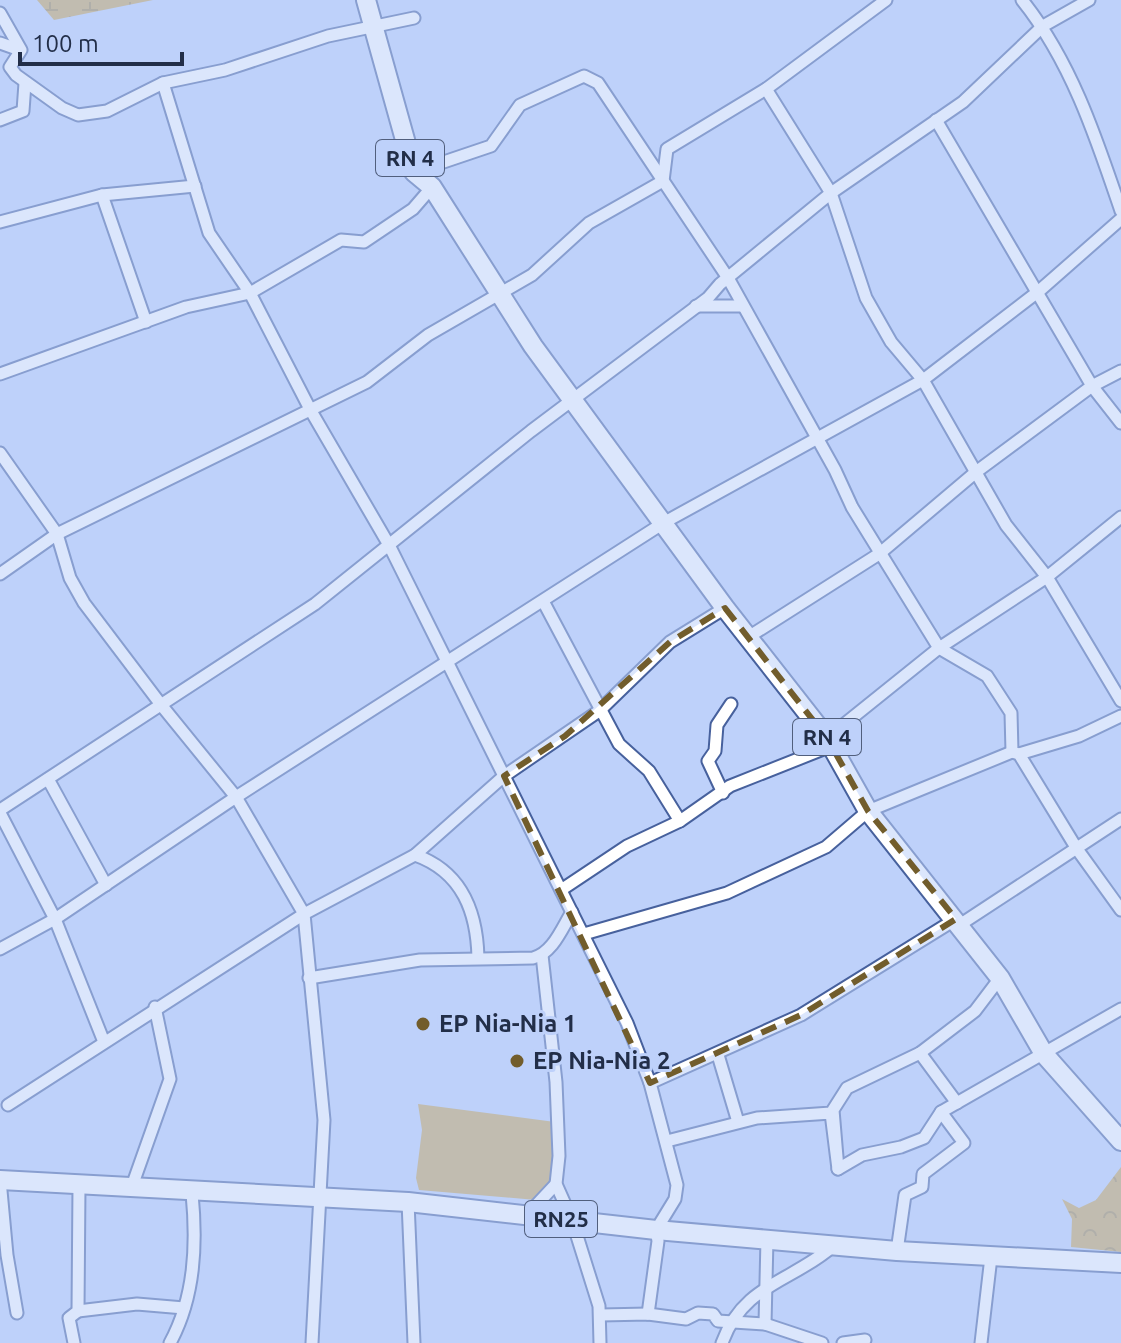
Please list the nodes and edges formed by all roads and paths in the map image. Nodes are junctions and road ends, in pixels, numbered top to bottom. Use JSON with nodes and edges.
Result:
{"nodes":[{"id":1,"x":366,"y":0,"type":"edge"},
{"id":2,"x":886,"y":0,"type":"edge"},
{"id":3,"x":1022,"y":0,"type":"edge"},
{"id":4,"x":1089,"y":0,"type":"edge"},
{"id":5,"x":0,"y":13,"type":"edge"},
{"id":6,"x":414,"y":18,"type":"dead end"},
{"id":7,"x":1043,"y":26,"type":"junction"},
{"id":8,"x":373,"y":28,"type":"junction"},
{"id":9,"x":0,"y":43,"type":"edge"},
{"id":10,"x":21,"y":50,"type":"junction"},
{"id":11,"x":25,"y":83,"type":"junction"},
{"id":12,"x":163,"y":83,"type":"junction"},
{"id":13,"x":766,"y":89,"type":"junction"},
{"id":14,"x":0,"y":120,"type":"edge"},
{"id":15,"x":936,"y":120,"type":"junction"},
{"id":16,"x":414,"y":172,"type":"junction"},
{"id":17,"x":663,"y":181,"type":"junction"},
{"id":18,"x":195,"y":186,"type":"junction"},
{"id":19,"x":432,"y":187,"type":"junction"},
{"id":20,"x":831,"y":193,"type":"junction"},
{"id":21,"x":102,"y":195,"type":"junction"},
{"id":22,"x":1121,"y":211,"type":"edge"},
{"id":23,"x":1121,"y":219,"type":"edge"},
{"id":24,"x":0,"y":222,"type":"edge"},
{"id":25,"x":728,"y":278,"type":"junction"},
{"id":26,"x":1039,"y":291,"type":"junction"},
{"id":27,"x":250,"y":293,"type":"junction"},
{"id":28,"x":498,"y":293,"type":"junction"},
{"id":29,"x":694,"y":306,"type":"junction"},
{"id":30,"x":743,"y":306,"type":"junction"},
{"id":31,"x":146,"y":322,"type":"junction"},
{"id":32,"x":1121,"y":371,"type":"edge"},
{"id":33,"x":0,"y":374,"type":"edge"},
{"id":34,"x":923,"y":380,"type":"junction"},
{"id":35,"x":1092,"y":386,"type":"junction"},
{"id":36,"x":574,"y":401,"type":"junction"},
{"id":37,"x":311,"y":411,"type":"junction"},
{"id":38,"x":1121,"y":423,"type":"edge"},
{"id":39,"x":815,"y":437,"type":"junction"},
{"id":40,"x":0,"y":453,"type":"edge"},
{"id":41,"x":976,"y":472,"type":"junction"},
{"id":42,"x":1121,"y":517,"type":"edge"},
{"id":43,"x":665,"y":522,"type":"junction"},
{"id":44,"x":57,"y":534,"type":"junction"},
{"id":45,"x":389,"y":545,"type":"junction"},
{"id":46,"x":879,"y":554,"type":"junction"},
{"id":47,"x":0,"y":574,"type":"edge"},
{"id":48,"x":1047,"y":577,"type":"junction"},
{"id":49,"x":543,"y":601,"type":"junction"},
{"id":50,"x":725,"y":608,"type":"junction"},
{"id":51,"x":750,"y":636,"type":"junction"},
{"id":52,"x":939,"y":648,"type":"junction"},
{"id":53,"x":448,"y":660,"type":"junction"},
{"id":54,"x":1121,"y":701,"type":"edge"},
{"id":55,"x":731,"y":704,"type":"dead end"},
{"id":56,"x":162,"y":706,"type":"junction"},
{"id":57,"x":599,"y":711,"type":"junction"},
{"id":58,"x":1121,"y":716,"type":"edge"},
{"id":59,"x":829,"y":742,"type":"junction"},
{"id":60,"x":1016,"y":753,"type":"junction"},
{"id":61,"x":504,"y":776,"type":"junction"},
{"id":62,"x":48,"y":779,"type":"junction"},
{"id":63,"x":723,"y":793,"type":"junction"},
{"id":64,"x":236,"y":797,"type":"junction"},
{"id":65,"x":868,"y":811,"type":"junction"},
{"id":66,"x":0,"y":812,"type":"edge"},
{"id":67,"x":1121,"y":819,"type":"edge"},
{"id":68,"x":680,"y":821,"type":"junction"},
{"id":69,"x":1077,"y":849,"type":"junction"},
{"id":70,"x":415,"y":855,"type":"junction"},
{"id":71,"x":106,"y":885,"type":"junction"},
{"id":72,"x":561,"y":890,"type":"junction"},
{"id":73,"x":1121,"y":910,"type":"edge"},
{"id":74,"x":572,"y":912,"type":"junction"},
{"id":75,"x":304,"y":914,"type":"junction"},
{"id":76,"x":55,"y":919,"type":"junction"},
{"id":77,"x":958,"y":922,"type":"junction"},
{"id":78,"x":584,"y":934,"type":"junction"},
{"id":79,"x":0,"y":949,"type":"edge"},
{"id":80,"x":542,"y":955,"type":"junction"},
{"id":81,"x":478,"y":958,"type":"junction"},
{"id":82,"x":309,"y":978,"type":"junction"},
{"id":83,"x":1000,"y":978,"type":"junction"},
{"id":84,"x":155,"y":1007,"type":"junction"},
{"id":85,"x":1121,"y":1009,"type":"edge"},
{"id":86,"x":104,"y":1042,"type":"junction"},
{"id":87,"x":920,"y":1053,"type":"junction"},
{"id":88,"x":1044,"y":1054,"type":"junction"},
{"id":89,"x":718,"y":1055,"type":"junction"},
{"id":90,"x":650,"y":1083,"type":"junction"},
{"id":91,"x":957,"y":1103,"type":"junction"},
{"id":92,"x":8,"y":1105,"type":"dead end"},
{"id":93,"x":941,"y":1112,"type":"junction"},
{"id":94,"x":738,"y":1122,"type":"junction"},
{"id":95,"x":667,"y":1141,"type":"junction"},
{"id":96,"x":1121,"y":1141,"type":"edge"},
{"id":97,"x":838,"y":1169,"type":"junction"},
{"id":98,"x":0,"y":1180,"type":"edge"},
{"id":99,"x":556,"y":1184,"type":"junction"},
{"id":100,"x":79,"y":1186,"type":"junction"},
{"id":101,"x":131,"y":1189,"type":"junction"},
{"id":102,"x":192,"y":1193,"type":"junction"},
{"id":103,"x":322,"y":1199,"type":"junction"},
{"id":104,"x":408,"y":1202,"type":"junction"},
{"id":105,"x":527,"y":1215,"type":"junction"},
{"id":106,"x":572,"y":1220,"type":"junction"},
{"id":107,"x":656,"y":1230,"type":"junction"},
{"id":108,"x":767,"y":1239,"type":"junction"},
{"id":109,"x":834,"y":1245,"type":"junction"},
{"id":110,"x":897,"y":1251,"type":"junction"},
{"id":111,"x":991,"y":1257,"type":"junction"},
{"id":112,"x":1121,"y":1263,"type":"edge"},
{"id":113,"x":769,"y":1283,"type":"junction"},
{"id":114,"x":184,"y":1308,"type":"junction"},
{"id":115,"x":78,"y":1311,"type":"junction"},
{"id":116,"x":17,"y":1313,"type":"dead end"},
{"id":117,"x":648,"y":1314,"type":"junction"},
{"id":118,"x":601,"y":1315,"type":"junction"},
{"id":119,"x":733,"y":1322,"type":"junction"},
{"id":120,"x":765,"y":1324,"type":"junction"},
{"id":121,"x":865,"y":1340,"type":"dead end"},
{"id":122,"x":74,"y":1343,"type":"edge"},
{"id":123,"x":170,"y":1343,"type":"edge"},
{"id":124,"x":312,"y":1343,"type":"edge"},
{"id":125,"x":414,"y":1343,"type":"edge"},
{"id":126,"x":600,"y":1343,"type":"edge"},
{"id":127,"x":722,"y":1343,"type":"edge"},
{"id":128,"x":822,"y":1343,"type":"edge"},
{"id":129,"x":843,"y":1343,"type":"edge"},
{"id":130,"x":981,"y":1343,"type":"edge"}],
"edges":[{"from":1,"to":8,"type":"main road","number":"RN 4"},
{"from":2,"to":13,"type":"street"},
{"from":3,"to":7,"type":"street"},
{"from":4,"to":7,"type":"street"},
{"from":5,"to":10,"type":"street"},
{"from":6,"to":8,"type":"street"},
{"from":7,"to":15,"type":"street"},
{"from":7,"to":22,"type":"street"},
{"from":8,"to":12,"type":"street"},
{"from":8,"to":16,"type":"main road","number":"RN 4"},
{"from":9,"to":10,"type":"street"},
{"from":10,"to":11,"type":"street"},
{"from":11,"to":12,"type":"street"},
{"from":11,"to":14,"type":"street"},
{"from":12,"to":18,"type":"street"},
{"from":13,"to":17,"type":"street"},
{"from":13,"to":20,"type":"street"},
{"from":15,"to":20,"type":"street"},
{"from":15,"to":26,"type":"street"},
{"from":16,"to":17,"type":"street"},
{"from":16,"to":19,"type":"main road","number":"RN 4"},
{"from":17,"to":25,"type":"street"},
{"from":17,"to":28,"type":"street"},
{"from":18,"to":21,"type":"street"},
{"from":18,"to":27,"type":"street"},
{"from":19,"to":27,"type":"street"},
{"from":19,"to":28,"type":"main road","number":"RN 4"},
{"from":20,"to":25,"type":"street"},
{"from":20,"to":34,"type":"street"},
{"from":21,"to":24,"type":"street"},
{"from":21,"to":31,"type":"street"},
{"from":23,"to":26,"type":"street"},
{"from":25,"to":29,"type":"street"},
{"from":25,"to":30,"type":"street"},
{"from":26,"to":34,"type":"street"},
{"from":26,"to":35,"type":"street"},
{"from":27,"to":31,"type":"street"},
{"from":27,"to":37,"type":"street"},
{"from":28,"to":36,"type":"main road","number":"RN 4"},
{"from":28,"to":37,"type":"street"},
{"from":29,"to":30,"type":"street"},
{"from":29,"to":36,"type":"street"},
{"from":30,"to":39,"type":"street"},
{"from":31,"to":33,"type":"street"},
{"from":32,"to":35,"type":"street"},
{"from":34,"to":39,"type":"street"},
{"from":34,"to":41,"type":"street"},
{"from":35,"to":38,"type":"street"},
{"from":35,"to":41,"type":"street"},
{"from":36,"to":43,"type":"main road","number":"RN 4"},
{"from":36,"to":45,"type":"street"},
{"from":37,"to":44,"type":"street"},
{"from":37,"to":45,"type":"street"},
{"from":39,"to":43,"type":"street"},
{"from":39,"to":46,"type":"street"},
{"from":40,"to":44,"type":"street"},
{"from":41,"to":46,"type":"street"},
{"from":41,"to":48,"type":"street"},
{"from":42,"to":48,"type":"street"},
{"from":43,"to":49,"type":"street"},
{"from":43,"to":50,"type":"main road","number":"RN 4"},
{"from":44,"to":47,"type":"street"},
{"from":44,"to":56,"type":"street"},
{"from":45,"to":53,"type":"street"},
{"from":45,"to":56,"type":"street"},
{"from":46,"to":51,"type":"street"},
{"from":46,"to":52,"type":"street"},
{"from":48,"to":52,"type":"street"},
{"from":48,"to":54,"type":"street"},
{"from":49,"to":53,"type":"street"},
{"from":49,"to":57,"type":"street"},
{"from":50,"to":51,"type":"main road","number":"RN 4"},
{"from":50,"to":57,"type":"street"},
{"from":51,"to":59,"type":"main road","number":"RN 4"},
{"from":52,"to":59,"type":"street"},
{"from":52,"to":60,"type":"street"},
{"from":53,"to":61,"type":"street"},
{"from":53,"to":64,"type":"street"},
{"from":55,"to":63,"type":"street"},
{"from":56,"to":62,"type":"street"},
{"from":56,"to":64,"type":"street"},
{"from":57,"to":61,"type":"street"},
{"from":57,"to":68,"type":"street"},
{"from":58,"to":60,"type":"street"},
{"from":59,"to":63,"type":"street"},
{"from":59,"to":65,"type":"main road","number":"RN 4"},
{"from":60,"to":65,"type":"street"},
{"from":60,"to":69,"type":"street"},
{"from":61,"to":70,"type":"street"},
{"from":61,"to":72,"type":"street"},
{"from":62,"to":66,"type":"street"},
{"from":62,"to":71,"type":"street"},
{"from":63,"to":68,"type":"street"},
{"from":64,"to":71,"type":"street"},
{"from":64,"to":75,"type":"street"},
{"from":65,"to":77,"type":"main road","number":"RN 4"},
{"from":65,"to":78,"type":"street"},
{"from":66,"to":76,"type":"street"},
{"from":67,"to":69,"type":"street"},
{"from":68,"to":72,"type":"street"},
{"from":69,"to":73,"type":"street"},
{"from":69,"to":77,"type":"street"},
{"from":70,"to":75,"type":"street"},
{"from":70,"to":81,"type":"street"},
{"from":71,"to":76,"type":"street"},
{"from":72,"to":74,"type":"street"},
{"from":74,"to":78,"type":"street"},
{"from":74,"to":80,"type":"street"},
{"from":75,"to":82,"type":"street"},
{"from":75,"to":84,"type":"street"},
{"from":76,"to":79,"type":"street"},
{"from":76,"to":86,"type":"street"},
{"from":77,"to":83,"type":"main road","number":"RN 4"},
{"from":77,"to":89,"type":"street"},
{"from":78,"to":90,"type":"street"},
{"from":80,"to":81,"type":"street"},
{"from":80,"to":99,"type":"street"},
{"from":81,"to":82,"type":"street"},
{"from":82,"to":103,"type":"street"},
{"from":83,"to":87,"type":"street"},
{"from":83,"to":88,"type":"main road","number":"RN 4"},
{"from":84,"to":86,"type":"street"},
{"from":84,"to":101,"type":"street"},
{"from":85,"to":88,"type":"street"},
{"from":86,"to":92,"type":"street"},
{"from":87,"to":91,"type":"street"},
{"from":87,"to":97,"type":"street"},
{"from":88,"to":91,"type":"street"},
{"from":88,"to":96,"type":"main road","number":"RN 4"},
{"from":89,"to":90,"type":"street"},
{"from":89,"to":94,"type":"street"},
{"from":90,"to":95,"type":"street"},
{"from":91,"to":93,"type":"street"},
{"from":93,"to":97,"type":"street"},
{"from":93,"to":110,"type":"street"},
{"from":94,"to":95,"type":"street"},
{"from":94,"to":97,"type":"street"},
{"from":95,"to":107,"type":"street"},
{"from":98,"to":100,"type":"main road","number":"RN25"},
{"from":98,"to":116,"type":"street"},
{"from":99,"to":105,"type":"street"},
{"from":99,"to":106,"type":"street"},
{"from":100,"to":101,"type":"main road","number":"RN25"},
{"from":100,"to":115,"type":"street"},
{"from":101,"to":102,"type":"main road","number":"RN25"},
{"from":102,"to":103,"type":"main road","number":"RN25"},
{"from":102,"to":114,"type":"street"},
{"from":103,"to":104,"type":"main road","number":"RN25"},
{"from":103,"to":124,"type":"street"},
{"from":104,"to":105,"type":"main road","number":"RN25"},
{"from":104,"to":125,"type":"street"},
{"from":105,"to":106,"type":"main road","number":"RN25"},
{"from":106,"to":107,"type":"main road","number":"RN25"},
{"from":106,"to":118,"type":"street"},
{"from":107,"to":108,"type":"main road","number":"RN25"},
{"from":107,"to":117,"type":"street"},
{"from":108,"to":109,"type":"main road","number":"RN25"},
{"from":108,"to":113,"type":"street"},
{"from":109,"to":110,"type":"main road","number":"RN25"},
{"from":109,"to":113,"type":"street"},
{"from":110,"to":111,"type":"main road","number":"RN25"},
{"from":111,"to":112,"type":"main road","number":"RN25"},
{"from":111,"to":130,"type":"street"},
{"from":113,"to":119,"type":"street"},
{"from":113,"to":120,"type":"street"},
{"from":114,"to":115,"type":"street"},
{"from":114,"to":123,"type":"street"},
{"from":115,"to":122,"type":"street"},
{"from":117,"to":118,"type":"street"},
{"from":117,"to":119,"type":"street"},
{"from":118,"to":126,"type":"street"},
{"from":119,"to":120,"type":"street"},
{"from":119,"to":127,"type":"street"},
{"from":120,"to":128,"type":"street"},
{"from":121,"to":129,"type":"street"}]}
